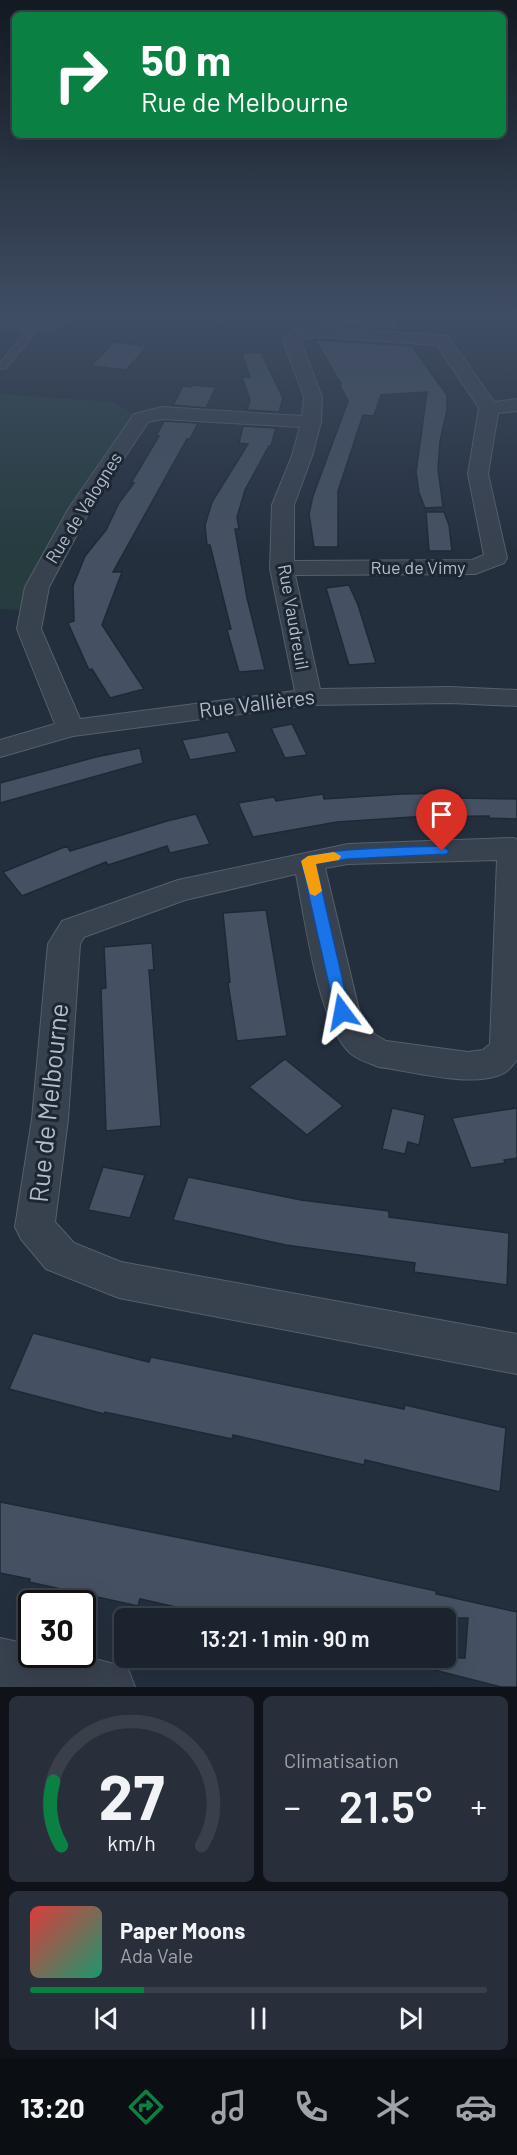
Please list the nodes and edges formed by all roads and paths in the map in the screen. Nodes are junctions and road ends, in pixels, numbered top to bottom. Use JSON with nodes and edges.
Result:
{"nodes":[{"id":1,"x":312,"y":394,"type":"edge"},
{"id":2,"x":479,"y":394,"type":"edge"},
{"id":3,"x":517,"y":405,"type":"edge"},
{"id":4,"x":489,"y":408,"type":"junction"},
{"id":5,"x":311,"y":422,"type":"junction"},
{"id":6,"x":282,"y":568,"type":"junction"},
{"id":7,"x":309,"y":697,"type":"junction"},
{"id":8,"x":517,"y":698,"type":"edge"},
{"id":9,"x":70,"y":728,"type":"junction"},
{"id":10,"x":0,"y":749,"type":"edge"},
{"id":11,"x":515,"y":848,"type":"edge"},
{"id":12,"x":308,"y":861,"type":"junction"},
{"id":13,"x":517,"y":1354,"type":"edge"},
{"id":14,"x":0,"y":1663,"type":"edge"},
{"id":15,"x":110,"y":1687,"type":"edge"}],
"edges":[{"from":1,"to":5,"type":"street","name":"Rue Vaudreuil"},
{"from":2,"to":4,"type":"street","name":"Rue Vaudreuil"},
{"from":3,"to":4,"type":"street"},
{"from":4,"to":6,"type":"street","name":"Rue de Vimy"},
{"from":5,"to":6,"type":"street","name":"Rue Vaudreuil"},
{"from":5,"to":9,"type":"street","name":"Rue de Valognes"},
{"from":6,"to":7,"type":"street","name":"Rue Vaudreuil"},
{"from":7,"to":8,"type":"street","name":"Rue Vallières"},
{"from":7,"to":9,"type":"street","name":"Rue Vallières"},
{"from":9,"to":10,"type":"street","name":"Rue Vallières"},
{"from":11,"to":12,"type":"street","name":"Rue de Melbourne"},
{"from":11,"to":12,"type":"street"},
{"from":12,"to":13,"type":"street","name":"Rue de Melbourne"},
{"from":14,"to":15,"type":"street"}]}
